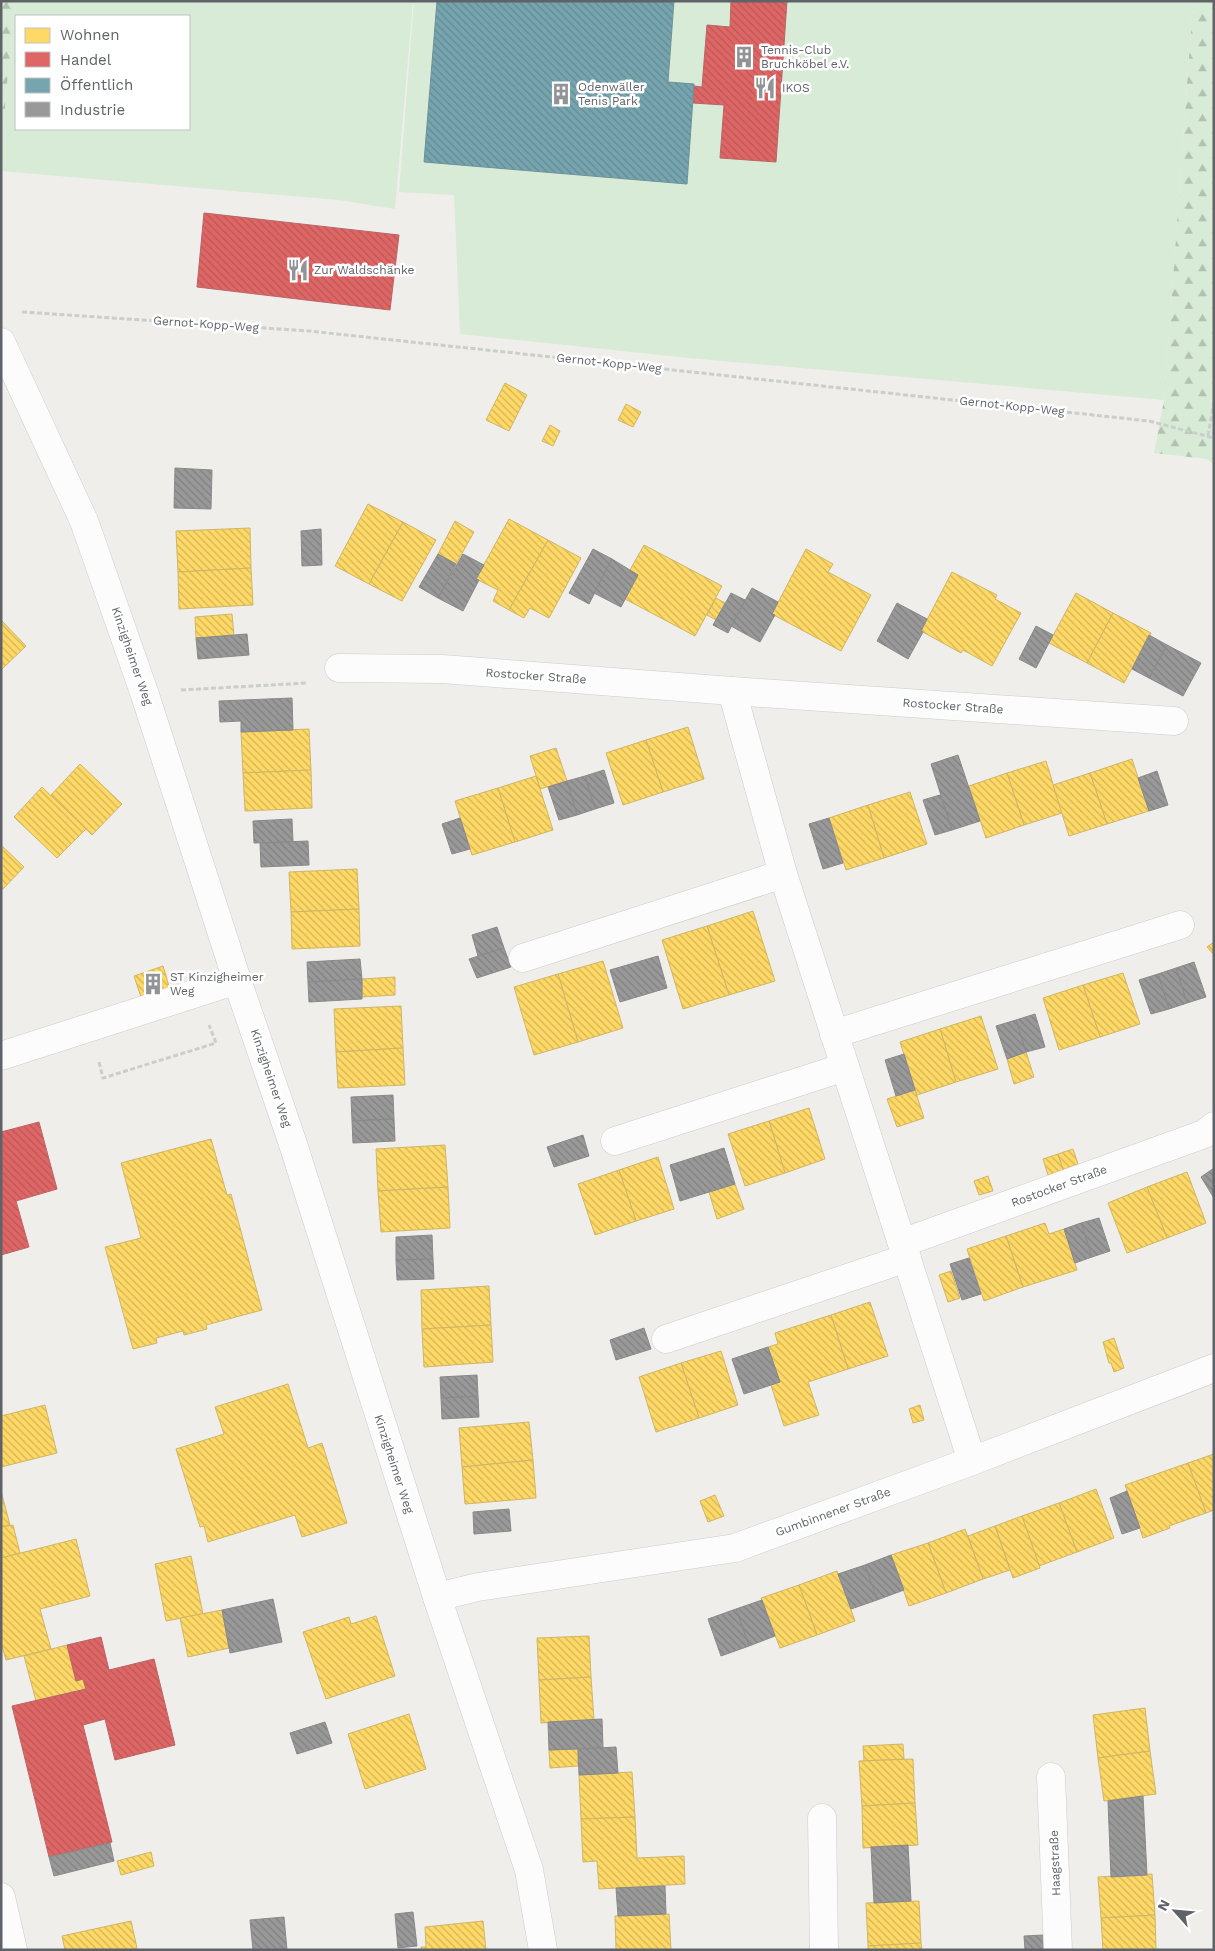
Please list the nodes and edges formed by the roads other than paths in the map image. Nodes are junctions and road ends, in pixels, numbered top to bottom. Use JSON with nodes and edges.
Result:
{"nodes":[{"id":1,"x":1,"y":342,"type":"edge"},
{"id":2,"x":339,"y":668,"type":"road end"},
{"id":3,"x":732,"y":691,"type":"junction"},
{"id":4,"x":1174,"y":721,"type":"dead end"},
{"id":5,"x":783,"y":874,"type":"junction"},
{"id":6,"x":1180,"y":925,"type":"dead end"},
{"id":7,"x":523,"y":958,"type":"dead end"},
{"id":8,"x":237,"y":980,"type":"junction"},
{"id":9,"x":834,"y":1034,"type":"junction"},
{"id":10,"x":1,"y":1056,"type":"edge"},
{"id":11,"x":845,"y":1067,"type":"junction"},
{"id":12,"x":1214,"y":1126,"type":"edge"},
{"id":13,"x":615,"y":1141,"type":"dead end"},
{"id":14,"x":904,"y":1251,"type":"junction"},
{"id":15,"x":666,"y":1339,"type":"dead end"},
{"id":16,"x":1214,"y":1368,"type":"edge"},
{"id":17,"x":972,"y":1460,"type":"junction"},
{"id":18,"x":437,"y":1597,"type":"junction"},
{"id":19,"x":1051,"y":1777,"type":"dead end"},
{"id":20,"x":822,"y":1818,"type":"dead end"},
{"id":21,"x":1,"y":1897,"type":"edge"},
{"id":22,"x":13,"y":1950,"type":"edge"},
{"id":23,"x":544,"y":1950,"type":"edge"},
{"id":24,"x":824,"y":1950,"type":"edge"},
{"id":25,"x":1058,"y":1950,"type":"edge"}],
"edges":[{"from":1,"to":8,"type":"street","name":"Kinzigheimer Weg"},
{"from":2,"to":3,"type":"street","name":"Rostocker Straße"},
{"from":3,"to":4,"type":"street","name":"Rostocker Straße"},
{"from":3,"to":5,"type":"street"},
{"from":5,"to":7,"type":"street"},
{"from":5,"to":9,"type":"street"},
{"from":6,"to":9,"type":"street"},
{"from":8,"to":10,"type":"street"},
{"from":8,"to":18,"type":"street","name":"Kinzigheimer Weg"},
{"from":9,"to":11,"type":"street"},
{"from":11,"to":13,"type":"street"},
{"from":11,"to":14,"type":"street"},
{"from":12,"to":14,"type":"street","name":"Rostocker Straße"},
{"from":14,"to":15,"type":"street","name":"Rostocker Straße"},
{"from":14,"to":17,"type":"street"},
{"from":16,"to":17,"type":"street","name":"Gumbinnener Straße"},
{"from":17,"to":18,"type":"street","name":"Gumbinnener Straße"},
{"from":18,"to":23,"type":"street","name":"Kinzigheimer Weg"},
{"from":19,"to":25,"type":"street","name":"Haagstraße"},
{"from":20,"to":24,"type":"street"},
{"from":21,"to":22,"type":"street"}]}
